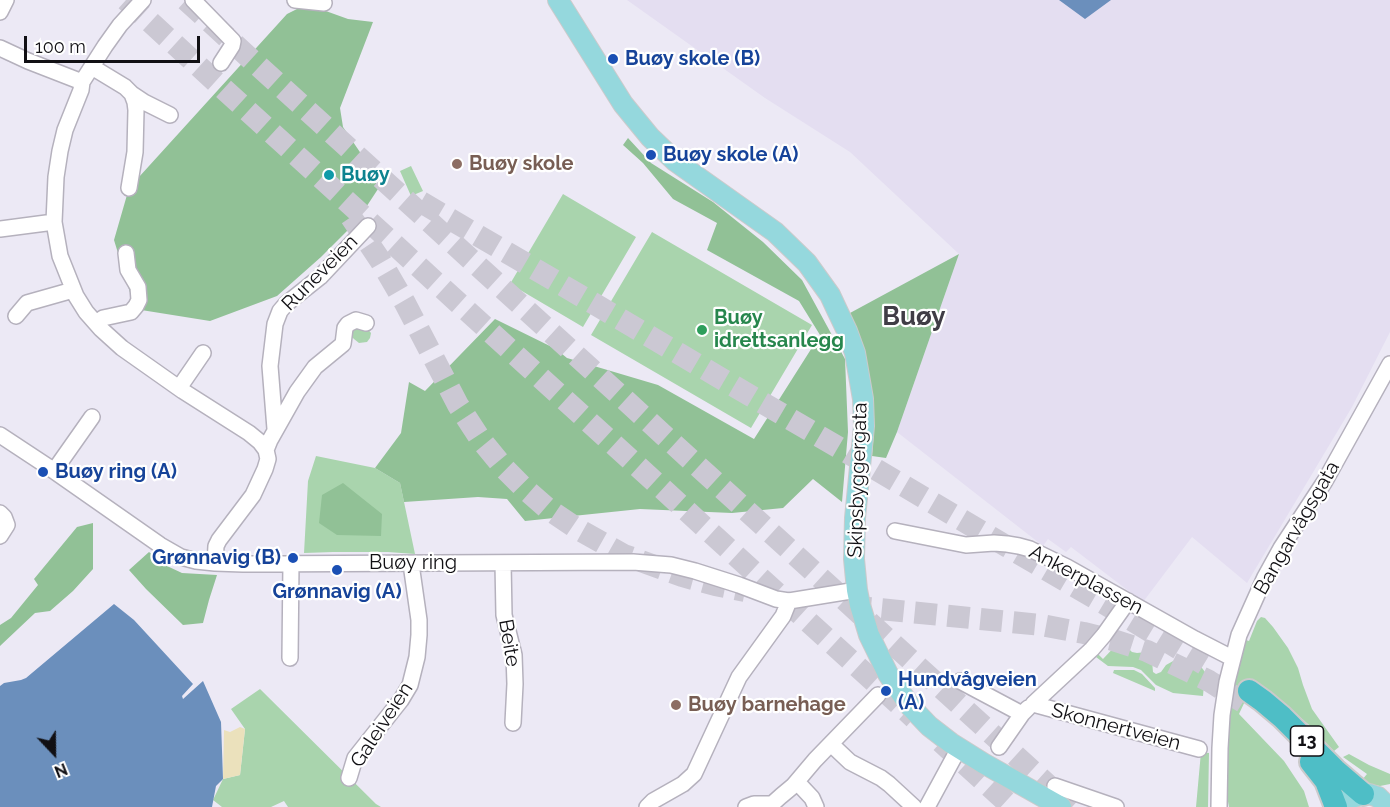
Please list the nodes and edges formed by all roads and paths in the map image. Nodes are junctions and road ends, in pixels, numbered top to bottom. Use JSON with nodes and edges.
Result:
{"nodes":[{"id":1,"x":6,"y":0,"type":"edge"},
{"id":2,"x":143,"y":0,"type":"edge"},
{"id":3,"x":193,"y":0,"type":"edge"},
{"id":4,"x":295,"y":0,"type":"edge"},
{"id":5,"x":558,"y":0,"type":"edge"},
{"id":6,"x":572,"y":0,"type":"edge"},
{"id":7,"x":324,"y":3,"type":"dead end"},
{"id":8,"x":0,"y":12,"type":"edge"},
{"id":9,"x":0,"y":48,"type":"edge"},
{"id":10,"x":221,"y":63,"type":"dead end"},
{"id":11,"x":92,"y":67,"type":"junction"},
{"id":12,"x":82,"y":82,"type":"junction"},
{"id":13,"x":132,"y":94,"type":"junction"},
{"id":14,"x":170,"y":115,"type":"dead end"},
{"id":15,"x":634,"y":117,"type":"junction"},
{"id":16,"x":129,"y":188,"type":"dead end"},
{"id":17,"x":54,"y":222,"type":"junction"},
{"id":18,"x":368,"y":226,"type":"dead end"},
{"id":19,"x":0,"y":229,"type":"edge"},
{"id":20,"x":126,"y":253,"type":"dead end"},
{"id":21,"x":73,"y":290,"type":"junction"},
{"id":22,"x":16,"y":315,"type":"dead end"},
{"id":23,"x":96,"y":322,"type":"junction"},
{"id":24,"x":366,"y":323,"type":"dead end"},
{"id":25,"x":203,"y":353,"type":"dead end"},
{"id":26,"x":1390,"y":364,"type":"edge"},
{"id":27,"x":179,"y":388,"type":"junction"},
{"id":28,"x":92,"y":417,"type":"dead end"},
{"id":29,"x":275,"y":429,"type":"junction"},
{"id":30,"x":0,"y":435,"type":"edge"},
{"id":31,"x":266,"y":450,"type":"junction"},
{"id":32,"x":54,"y":471,"type":"junction"},
{"id":33,"x":0,"y":513,"type":"edge"},
{"id":34,"x":895,"y":531,"type":"dead end"},
{"id":35,"x":0,"y":536,"type":"edge"},
{"id":36,"x":215,"y":563,"type":"junction"},
{"id":37,"x":291,"y":563,"type":"junction"},
{"id":38,"x":503,"y":563,"type":"junction"},
{"id":39,"x":411,"y":564,"type":"junction"},
{"id":40,"x":857,"y":590,"type":"junction"},
{"id":41,"x":1128,"y":601,"type":"junction"},
{"id":42,"x":789,"y":602,"type":"junction"},
{"id":43,"x":290,"y":658,"type":"dead end"},
{"id":44,"x":1232,"y":658,"type":"junction"},
{"id":45,"x":960,"y":681,"type":"dead end"},
{"id":46,"x":878,"y":695,"type":"dead end"},
{"id":47,"x":1028,"y":709,"type":"junction"},
{"id":48,"x":513,"y":723,"type":"dead end"},
{"id":49,"x":831,"y":744,"type":"junction"},
{"id":50,"x":999,"y":747,"type":"dead end"},
{"id":51,"x":959,"y":748,"type":"junction"},
{"id":52,"x":1199,"y":749,"type":"dead end"},
{"id":53,"x":1302,"y":753,"type":"junction"},
{"id":54,"x":349,"y":778,"type":"dead end"},
{"id":55,"x":797,"y":782,"type":"junction"},
{"id":56,"x":1055,"y":786,"type":"dead end"},
{"id":57,"x":1390,"y":789,"type":"edge"},
{"id":58,"x":1366,"y":794,"type":"junction"},
{"id":59,"x":647,"y":807,"type":"edge"},
{"id":60,"x":746,"y":807,"type":"edge"},
{"id":61,"x":816,"y":807,"type":"edge"},
{"id":62,"x":914,"y":807,"type":"edge"},
{"id":63,"x":927,"y":807,"type":"edge"},
{"id":64,"x":1062,"y":807,"type":"edge"},
{"id":65,"x":1116,"y":807,"type":"edge"},
{"id":66,"x":1219,"y":807,"type":"edge"},
{"id":67,"x":1322,"y":807,"type":"edge"},
{"id":68,"x":1339,"y":807,"type":"edge"},
{"id":69,"x":1388,"y":807,"type":"edge"}],
"edges":[{"from":1,"to":8,"type":"street"},
{"from":2,"to":11,"type":"street"},
{"from":3,"to":10,"type":"street"},
{"from":4,"to":7,"type":"street"},
{"from":5,"to":15,"type":"main road","name":"Skipsbyggergata"},
{"from":6,"to":15,"type":"main road","name":"Skipsbyggergata"},
{"from":9,"to":12,"type":"street"},
{"from":11,"to":12,"type":"street"},
{"from":11,"to":13,"type":"street"},
{"from":12,"to":17,"type":"street"},
{"from":13,"to":14,"type":"street"},
{"from":13,"to":16,"type":"street"},
{"from":15,"to":40,"type":"main road","name":"Skipsbyggergata"},
{"from":17,"to":19,"type":"street"},
{"from":17,"to":21,"type":"street"},
{"from":18,"to":29,"type":"street","name":"Runeveien"},
{"from":20,"to":23,"type":"street"},
{"from":21,"to":22,"type":"street"},
{"from":21,"to":23,"type":"street"},
{"from":23,"to":27,"type":"street"},
{"from":24,"to":29,"type":"street","name":"Runeveien"},
{"from":25,"to":27,"type":"street"},
{"from":26,"to":44,"type":"street","name":"Bangarvågsgata"},
{"from":27,"to":31,"type":"street"},
{"from":28,"to":32,"type":"street"},
{"from":29,"to":31,"type":"street","name":"Runeveien"},
{"from":30,"to":32,"type":"street","name":"Buøy ring"},
{"from":31,"to":36,"type":"street","name":"Runeveien"},
{"from":32,"to":36,"type":"street","name":"Buøy ring"},
{"from":33,"to":35,"type":"street"},
{"from":34,"to":41,"type":"street","name":"Ankerplassen"},
{"from":36,"to":37,"type":"street","name":"Buøy ring"},
{"from":37,"to":39,"type":"street","name":"Buøy ring"},
{"from":37,"to":43,"type":"street"},
{"from":38,"to":39,"type":"street","name":"Buøy ring"},
{"from":38,"to":42,"type":"street","name":"Buøy ring"},
{"from":38,"to":48,"type":"street","name":"Beite"},
{"from":39,"to":54,"type":"street","name":"Galeiveien"},
{"from":40,"to":42,"type":"street","name":"Buøy ring"},
{"from":40,"to":51,"type":"main road","name":"Skipsbyggergata"},
{"from":41,"to":44,"type":"street","name":"Ankerplassen"},
{"from":41,"to":47,"type":"street","name":"Skonnertveien"},
{"from":42,"to":59,"type":"street"},
{"from":44,"to":66,"type":"street","name":"Bangarvågsgata"},
{"from":45,"to":47,"type":"street"},
{"from":46,"to":49,"type":"street"},
{"from":47,"to":50,"type":"street","name":"Skonnertveien"},
{"from":47,"to":52,"type":"street","name":"Skonnertveien"},
{"from":49,"to":55,"type":"street"},
{"from":49,"to":62,"type":"street"},
{"from":51,"to":63,"type":"street"},
{"from":51,"to":64,"type":"main road","name":"Skipsbyggergata"},
{"from":53,"to":58,"type":"highway","number":"13"},
{"from":53,"to":67,"type":"highway","number":"13"},
{"from":53,"to":68,"type":"highway","number":"13"},
{"from":55,"to":60,"type":"street"},
{"from":55,"to":61,"type":"street"},
{"from":56,"to":65,"type":"street"},
{"from":57,"to":58,"type":"street"},
{"from":58,"to":68,"type":"main road"},
{"from":58,"to":69,"type":"main road"}]}
